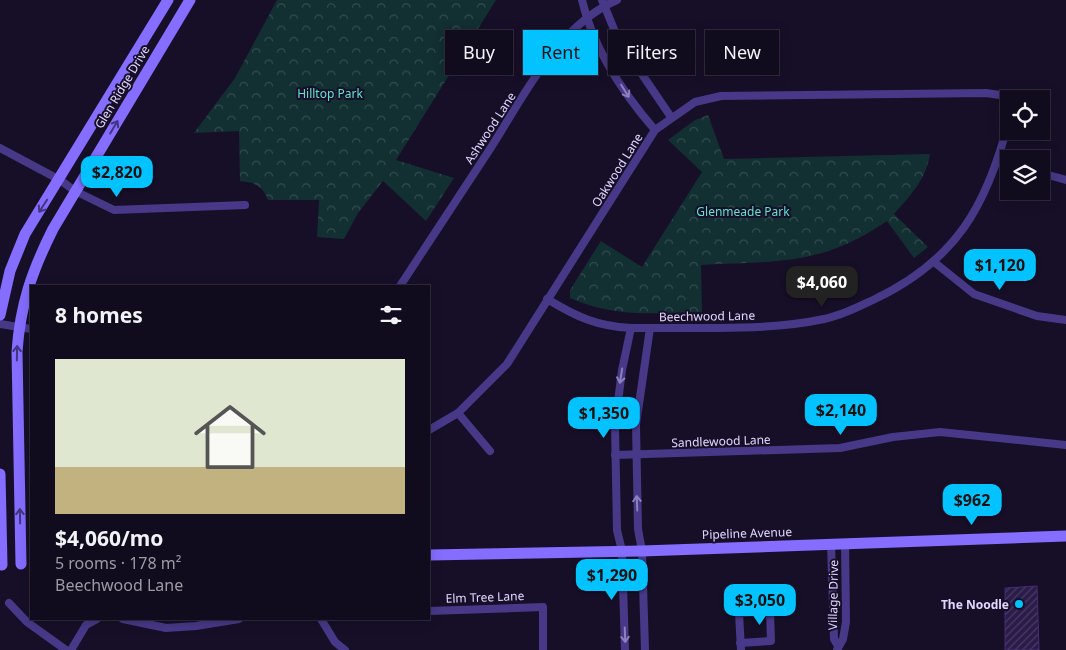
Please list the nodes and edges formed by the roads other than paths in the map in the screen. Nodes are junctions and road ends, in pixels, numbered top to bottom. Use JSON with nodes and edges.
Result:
{"nodes":[{"id":1,"x":168,"y":0,"type":"edge"},
{"id":2,"x":190,"y":0,"type":"edge"},
{"id":3,"x":582,"y":0,"type":"edge"},
{"id":4,"x":617,"y":0,"type":"edge"},
{"id":5,"x":603,"y":3,"type":"edge"},
{"id":6,"x":586,"y":19,"type":"junction"},
{"id":7,"x":1000,"y":97,"type":"edge"},
{"id":8,"x":671,"y":117,"type":"junction"},
{"id":9,"x":655,"y":130,"type":"junction"},
{"id":10,"x":1005,"y":140,"type":"edge"},
{"id":11,"x":0,"y":148,"type":"edge"},
{"id":12,"x":1050,"y":175,"type":"edge"},
{"id":13,"x":60,"y":180,"type":"junction"},
{"id":14,"x":1066,"y":180,"type":"edge"},
{"id":15,"x":75,"y":191,"type":"junction"},
{"id":16,"x":245,"y":205,"type":"dead end"},
{"id":17,"x":934,"y":262,"type":"junction"},
{"id":18,"x":401,"y":285,"type":"edge"},
{"id":19,"x":548,"y":299,"type":"junction"},
{"id":20,"x":0,"y":315,"type":"edge"},
{"id":21,"x":1066,"y":320,"type":"edge"},
{"id":22,"x":0,"y":324,"type":"edge"},
{"id":23,"x":18,"y":327,"type":"junction"},
{"id":24,"x":631,"y":328,"type":"junction"},
{"id":25,"x":650,"y":328,"type":"junction"},
{"id":26,"x":30,"y":329,"type":"edge"},
{"id":27,"x":458,"y":413,"type":"junction"},
{"id":28,"x":430,"y":429,"type":"edge"},
{"id":29,"x":1066,"y":446,"type":"edge"},
{"id":30,"x":490,"y":451,"type":"dead end"},
{"id":31,"x":615,"y":455,"type":"junction"},
{"id":32,"x":635,"y":455,"type":"junction"},
{"id":33,"x":0,"y":474,"type":"edge"},
{"id":34,"x":1066,"y":536,"type":"edge"},
{"id":35,"x":844,"y":543,"type":"junction"},
{"id":36,"x":832,"y":544,"type":"junction"},
{"id":37,"x":622,"y":551,"type":"junction"},
{"id":38,"x":642,"y":551,"type":"junction"},
{"id":39,"x":430,"y":555,"type":"edge"},
{"id":40,"x":26,"y":564,"type":"edge"},
{"id":41,"x":1,"y":565,"type":"edge"},
{"id":42,"x":845,"y":585,"type":"junction"},
{"id":43,"x":833,"y":586,"type":"junction"},
{"id":44,"x":9,"y":603,"type":"dead end"},
{"id":45,"x":430,"y":610,"type":"edge"},
{"id":46,"x":95,"y":620,"type":"edge"},
{"id":47,"x":128,"y":620,"type":"edge"},
{"id":48,"x":232,"y":620,"type":"edge"},
{"id":49,"x":322,"y":620,"type":"edge"},
{"id":50,"x":741,"y":647,"type":"edge"},
{"id":51,"x":837,"y":648,"type":"edge"},
{"id":52,"x":66,"y":650,"type":"edge"},
{"id":53,"x":71,"y":650,"type":"edge"},
{"id":54,"x":345,"y":650,"type":"edge"},
{"id":55,"x":543,"y":650,"type":"edge"},
{"id":56,"x":625,"y":650,"type":"edge"},
{"id":57,"x":644,"y":650,"type":"edge"}],
"edges":[{"from":1,"to":13,"type":"street","name":"Glen Ridge Drive"},
{"from":15,"to":2,"type":"street","name":"Glen Ridge Drive","one_way":true},
{"from":3,"to":6,"type":"street"},
{"from":4,"to":5,"type":"street","name":"Ashwood Lane"},
{"from":5,"to":6,"type":"street","name":"Ashwood Lane"},
{"from":5,"to":8,"type":"street"},
{"from":6,"to":9,"type":"street","one_way":true},
{"from":6,"to":18,"type":"street","name":"Ashwood Lane"},
{"from":7,"to":8,"type":"street","name":"Oakwood Lane"},
{"from":8,"to":9,"type":"street","name":"Oakwood Lane"},
{"from":9,"to":19,"type":"street","name":"Oakwood Lane"},
{"from":10,"to":17,"type":"street","name":"Beechwood Lane"},
{"from":11,"to":13,"type":"street"},
{"from":12,"to":14,"type":"street"},
{"from":13,"to":15,"type":"street"},
{"from":13,"to":20,"type":"street","name":"Glen Ridge Drive","one_way":true},
{"from":15,"to":16,"type":"street"},
{"from":15,"to":23,"type":"street","name":"Glen Ridge Drive"},
{"from":17,"to":21,"type":"street"},
{"from":17,"to":25,"type":"street","name":"Beechwood Lane"},
{"from":19,"to":24,"type":"street","name":"Beechwood Lane"},
{"from":19,"to":27,"type":"street","name":"Oakwood Lane"},
{"from":22,"to":23,"type":"street"},
{"from":23,"to":26,"type":"street"},
{"from":40,"to":23,"type":"street","name":"Glen Ridge Drive","one_way":true},
{"from":24,"to":25,"type":"street","name":"Beechwood Lane"},
{"from":24,"to":31,"type":"street","one_way":true},
{"from":25,"to":32,"type":"street"},
{"from":27,"to":28,"type":"street","name":"Oakwood Lane"},
{"from":27,"to":30,"type":"street"},
{"from":29,"to":32,"type":"street","name":"Sandlewood Lane"},
{"from":31,"to":32,"type":"street","name":"Sandlewood Lane"},
{"from":31,"to":37,"type":"street"},
{"from":38,"to":32,"type":"street","one_way":true},
{"from":33,"to":41,"type":"street"},
{"from":34,"to":35,"type":"street","name":"Pipeline Avenue"},
{"from":35,"to":36,"type":"street","name":"Pipeline Avenue"},
{"from":35,"to":42,"type":"street","name":"Village Drive"},
{"from":36,"to":38,"type":"street","name":"Pipeline Avenue"},
{"from":36,"to":43,"type":"street","name":"Village Drive"},
{"from":37,"to":38,"type":"street","name":"Pipeline Avenue"},
{"from":37,"to":39,"type":"street","name":"Pipeline Avenue"},
{"from":37,"to":56,"type":"street","one_way":true},
{"from":38,"to":57,"type":"street"},
{"from":40,"to":41,"type":"street"},
{"from":42,"to":43,"type":"street"},
{"from":42,"to":51,"type":"street","name":"Village Drive"},
{"from":43,"to":51,"type":"street","name":"Village Drive"},
{"from":44,"to":52,"type":"street"},
{"from":45,"to":55,"type":"street","name":"Elm Tree Lane"},
{"from":46,"to":53,"type":"street"},
{"from":47,"to":48,"type":"street"},
{"from":49,"to":54,"type":"street"},
{"from":50,"to":50,"type":"street"}]}
